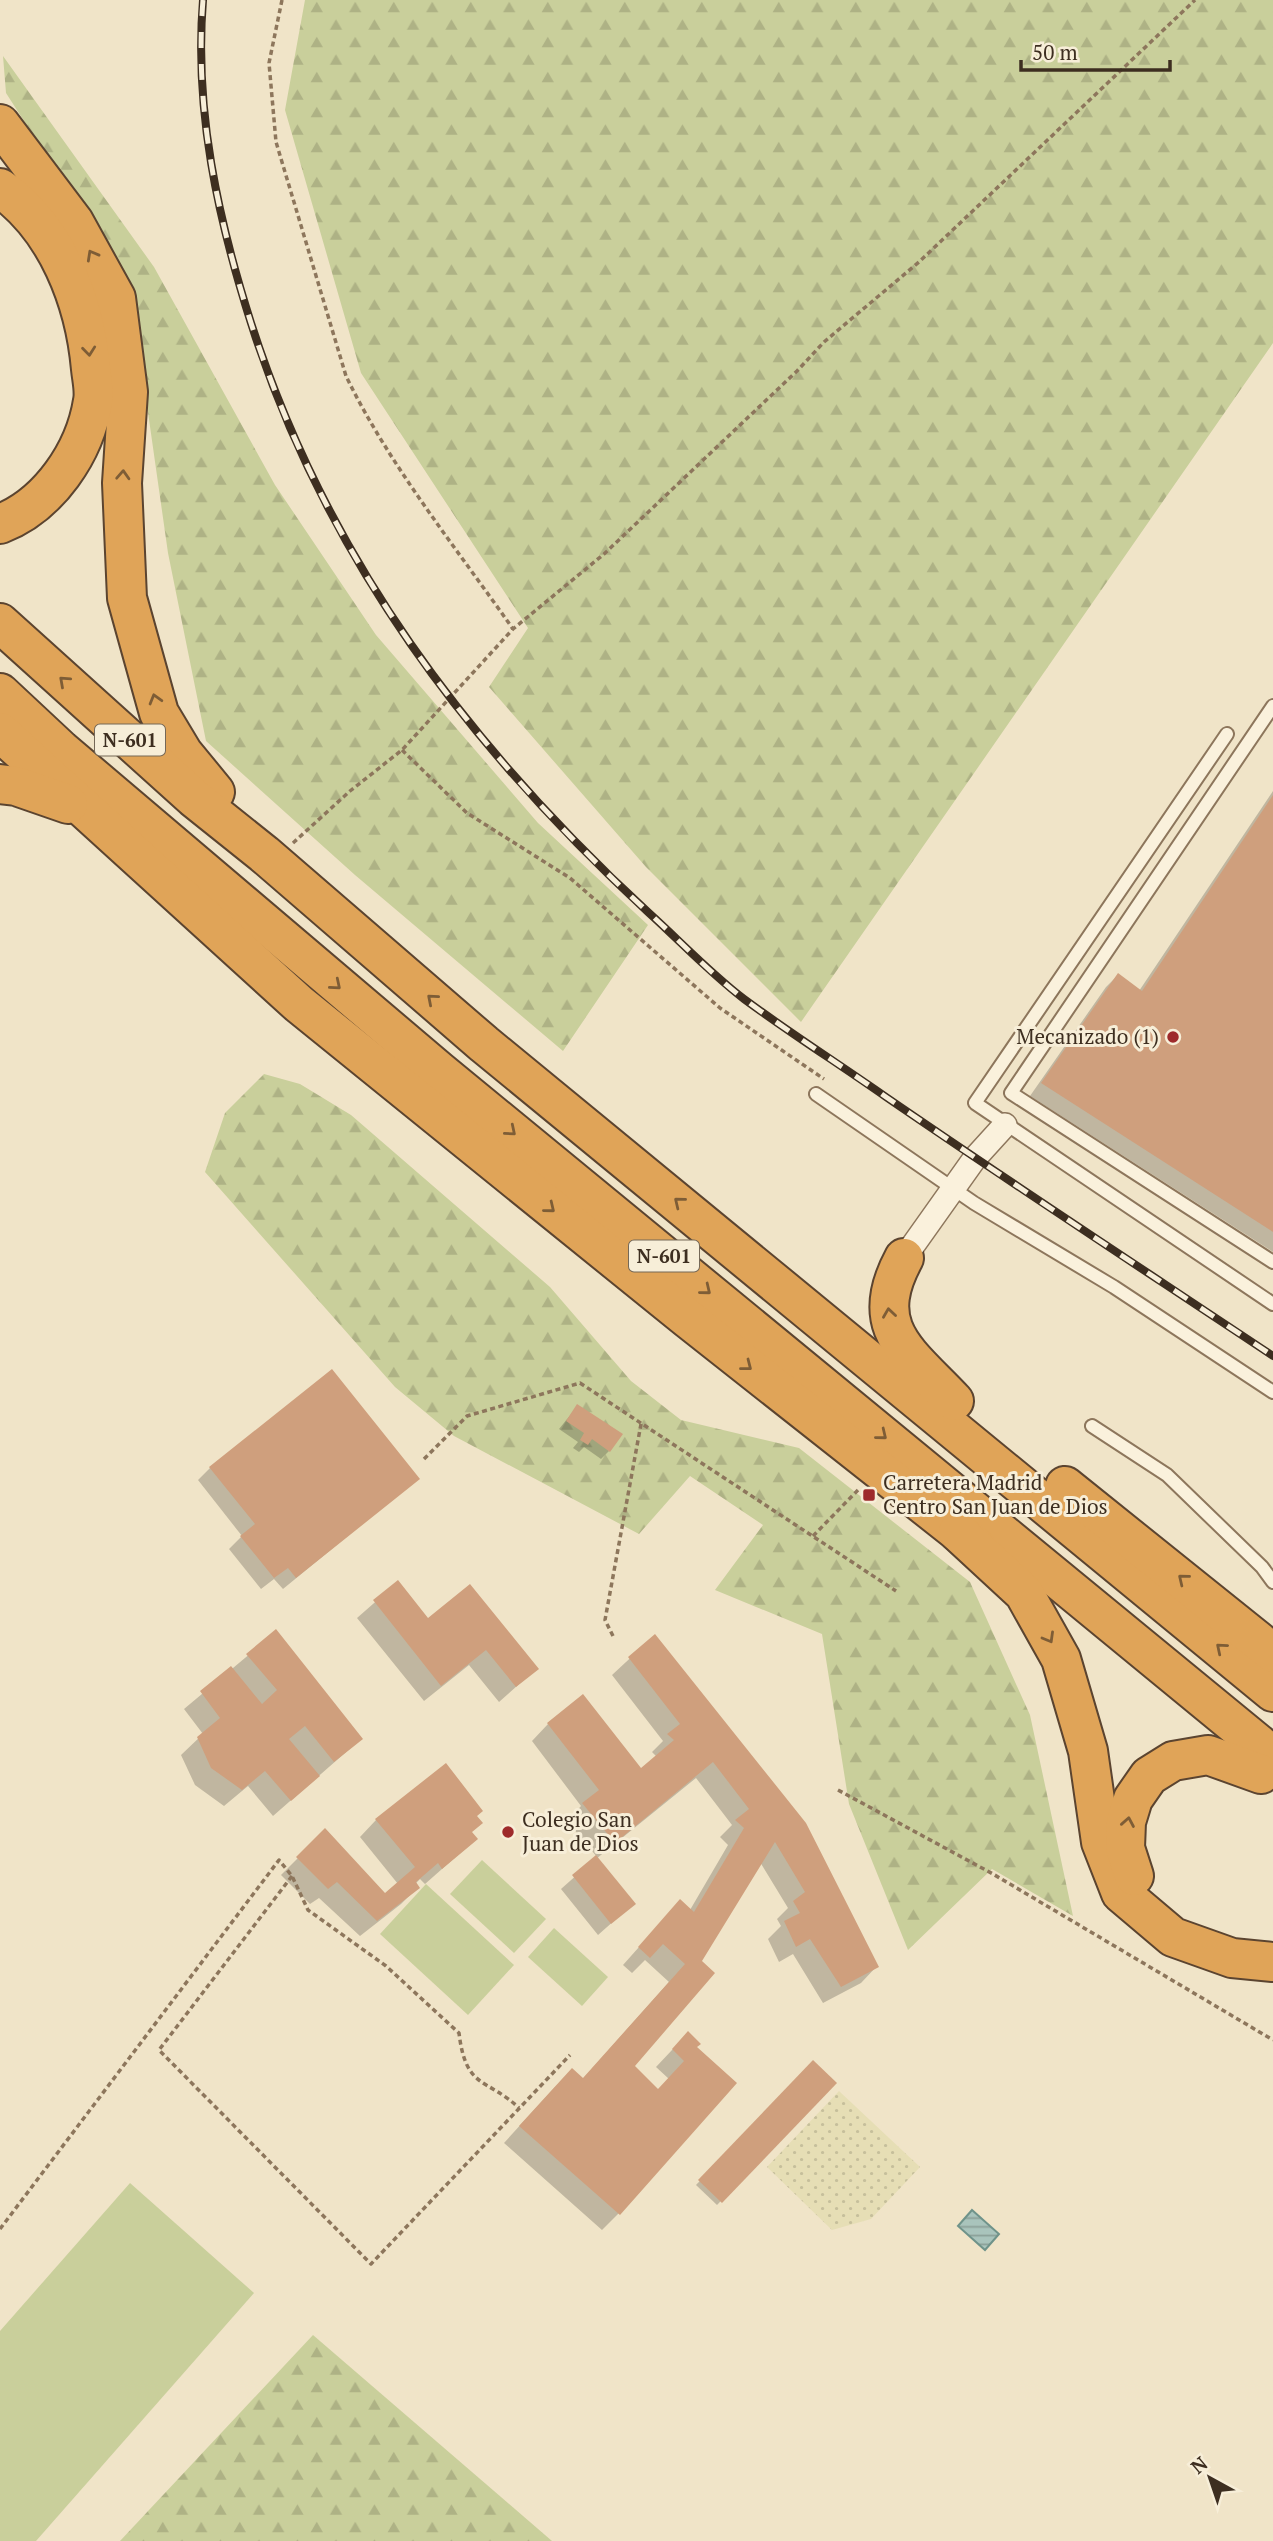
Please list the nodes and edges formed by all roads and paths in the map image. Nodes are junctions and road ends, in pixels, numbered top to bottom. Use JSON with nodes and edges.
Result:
{"nodes":[{"id":1,"x":282,"y":0,"type":"edge"},
{"id":2,"x":1195,"y":0,"type":"edge"},
{"id":3,"x":0,"y":124,"type":"edge"},
{"id":4,"x":0,"y":188,"type":"edge"},
{"id":5,"x":0,"y":524,"type":"edge"},
{"id":6,"x":0,"y":623,"type":"edge"},
{"id":7,"x":513,"y":629,"type":"junction"},
{"id":8,"x":0,"y":693,"type":"edge"},
{"id":9,"x":1273,"y":706,"type":"edge"},
{"id":10,"x":0,"y":732,"type":"edge"},
{"id":11,"x":1227,"y":734,"type":"dead end"},
{"id":12,"x":61,"y":750,"type":"junction"},
{"id":13,"x":402,"y":750,"type":"junction"},
{"id":14,"x":0,"y":784,"type":"edge"},
{"id":15,"x":122,"y":845,"type":"junction"},
{"id":16,"x":269,"y":858,"type":"junction"},
{"id":17,"x":829,"y":1082,"type":"dead end"},
{"id":18,"x":403,"y":1086,"type":"junction"},
{"id":19,"x":816,"y":1094,"type":"dead end"},
{"id":20,"x":1005,"y":1125,"type":"junction"},
{"id":21,"x":954,"y":1189,"type":"junction"},
{"id":22,"x":904,"y":1258,"type":"joint"},
{"id":23,"x":1273,"y":1262,"type":"edge"},
{"id":24,"x":1273,"y":1304,"type":"edge"},
{"id":25,"x":827,"y":1323,"type":"junction"},
{"id":26,"x":1273,"y":1392,"type":"edge"},
{"id":27,"x":958,"y":1405,"type":"junction"},
{"id":28,"x":641,"y":1423,"type":"junction"},
{"id":29,"x":1092,"y":1426,"type":"dead end"},
{"id":30,"x":424,"y":1460,"type":"dead end"},
{"id":31,"x":879,"y":1469,"type":"junction"},
{"id":32,"x":958,"y":1532,"type":"junction"},
{"id":33,"x":813,"y":1536,"type":"junction"},
{"id":34,"x":1273,"y":1583,"type":"edge"},
{"id":35,"x":897,"y":1591,"type":"dead end"},
{"id":36,"x":1234,"y":1620,"type":"junction"},
{"id":37,"x":612,"y":1636,"type":"dead end"},
{"id":38,"x":1273,"y":1643,"type":"edge"},
{"id":39,"x":1273,"y":1653,"type":"edge"},
{"id":40,"x":1273,"y":1692,"type":"edge"},
{"id":41,"x":1269,"y":1771,"type":"edge"},
{"id":42,"x":838,"y":1790,"type":"dead end"},
{"id":43,"x":292,"y":1876,"type":"junction"},
{"id":44,"x":1271,"y":1958,"type":"edge"},
{"id":45,"x":1273,"y":2040,"type":"edge"},
{"id":46,"x":570,"y":2055,"type":"dead end"},
{"id":47,"x":519,"y":2108,"type":"junction"},
{"id":48,"x":0,"y":2229,"type":"edge"}],
"edges":[{"from":1,"to":7,"type":"path"},
{"from":2,"to":7,"type":"path"},
{"from":16,"to":3,"type":"highway","one_way":true},
{"from":4,"to":5,"type":"highway","one_way":true},
{"from":16,"to":6,"type":"highway","number":"N-601","one_way":true},
{"from":7,"to":13,"type":"path"},
{"from":8,"to":12,"type":"highway","number":"N-601"},
{"from":9,"to":23,"type":"lane"},
{"from":10,"to":15,"type":"highway"},
{"from":11,"to":20,"type":"lane"},
{"from":12,"to":18,"type":"highway"},
{"from":12,"to":41,"type":"highway","number":"N-601","one_way":true},
{"from":13,"to":16,"type":"path"},
{"from":13,"to":17,"type":"path"},
{"from":14,"to":15,"type":"highway"},
{"from":15,"to":18,"type":"highway"},
{"from":25,"to":16,"type":"highway","number":"N-601","one_way":true},
{"from":18,"to":31,"type":"highway","one_way":true},
{"from":19,"to":21,"type":"lane"},
{"from":20,"to":21,"type":"street"},
{"from":20,"to":24,"type":"lane"},
{"from":21,"to":22,"type":"street"},
{"from":21,"to":26,"type":"lane"},
{"from":27,"to":22,"type":"highway","one_way":true},
{"from":25,"to":27,"type":"highway"},
{"from":40,"to":25,"type":"highway","number":"N-601","one_way":true},
{"from":36,"to":27,"type":"highway","one_way":true},
{"from":28,"to":30,"type":"path"},
{"from":28,"to":33,"type":"path"},
{"from":28,"to":37,"type":"path"},
{"from":29,"to":34,"type":"lane"},
{"from":31,"to":32,"type":"highway"},
{"from":31,"to":33,"type":"path"},
{"from":32,"to":41,"type":"highway"},
{"from":32,"to":44,"type":"highway","one_way":true},
{"from":33,"to":35,"type":"path"},
{"from":36,"to":38,"type":"highway"},
{"from":36,"to":39,"type":"highway"},
{"from":44,"to":41,"type":"highway","one_way":true},
{"from":42,"to":45,"type":"path"},
{"from":43,"to":47,"type":"path"},
{"from":43,"to":47,"type":"path"},
{"from":43,"to":48,"type":"path"},
{"from":46,"to":47,"type":"path"}]}
